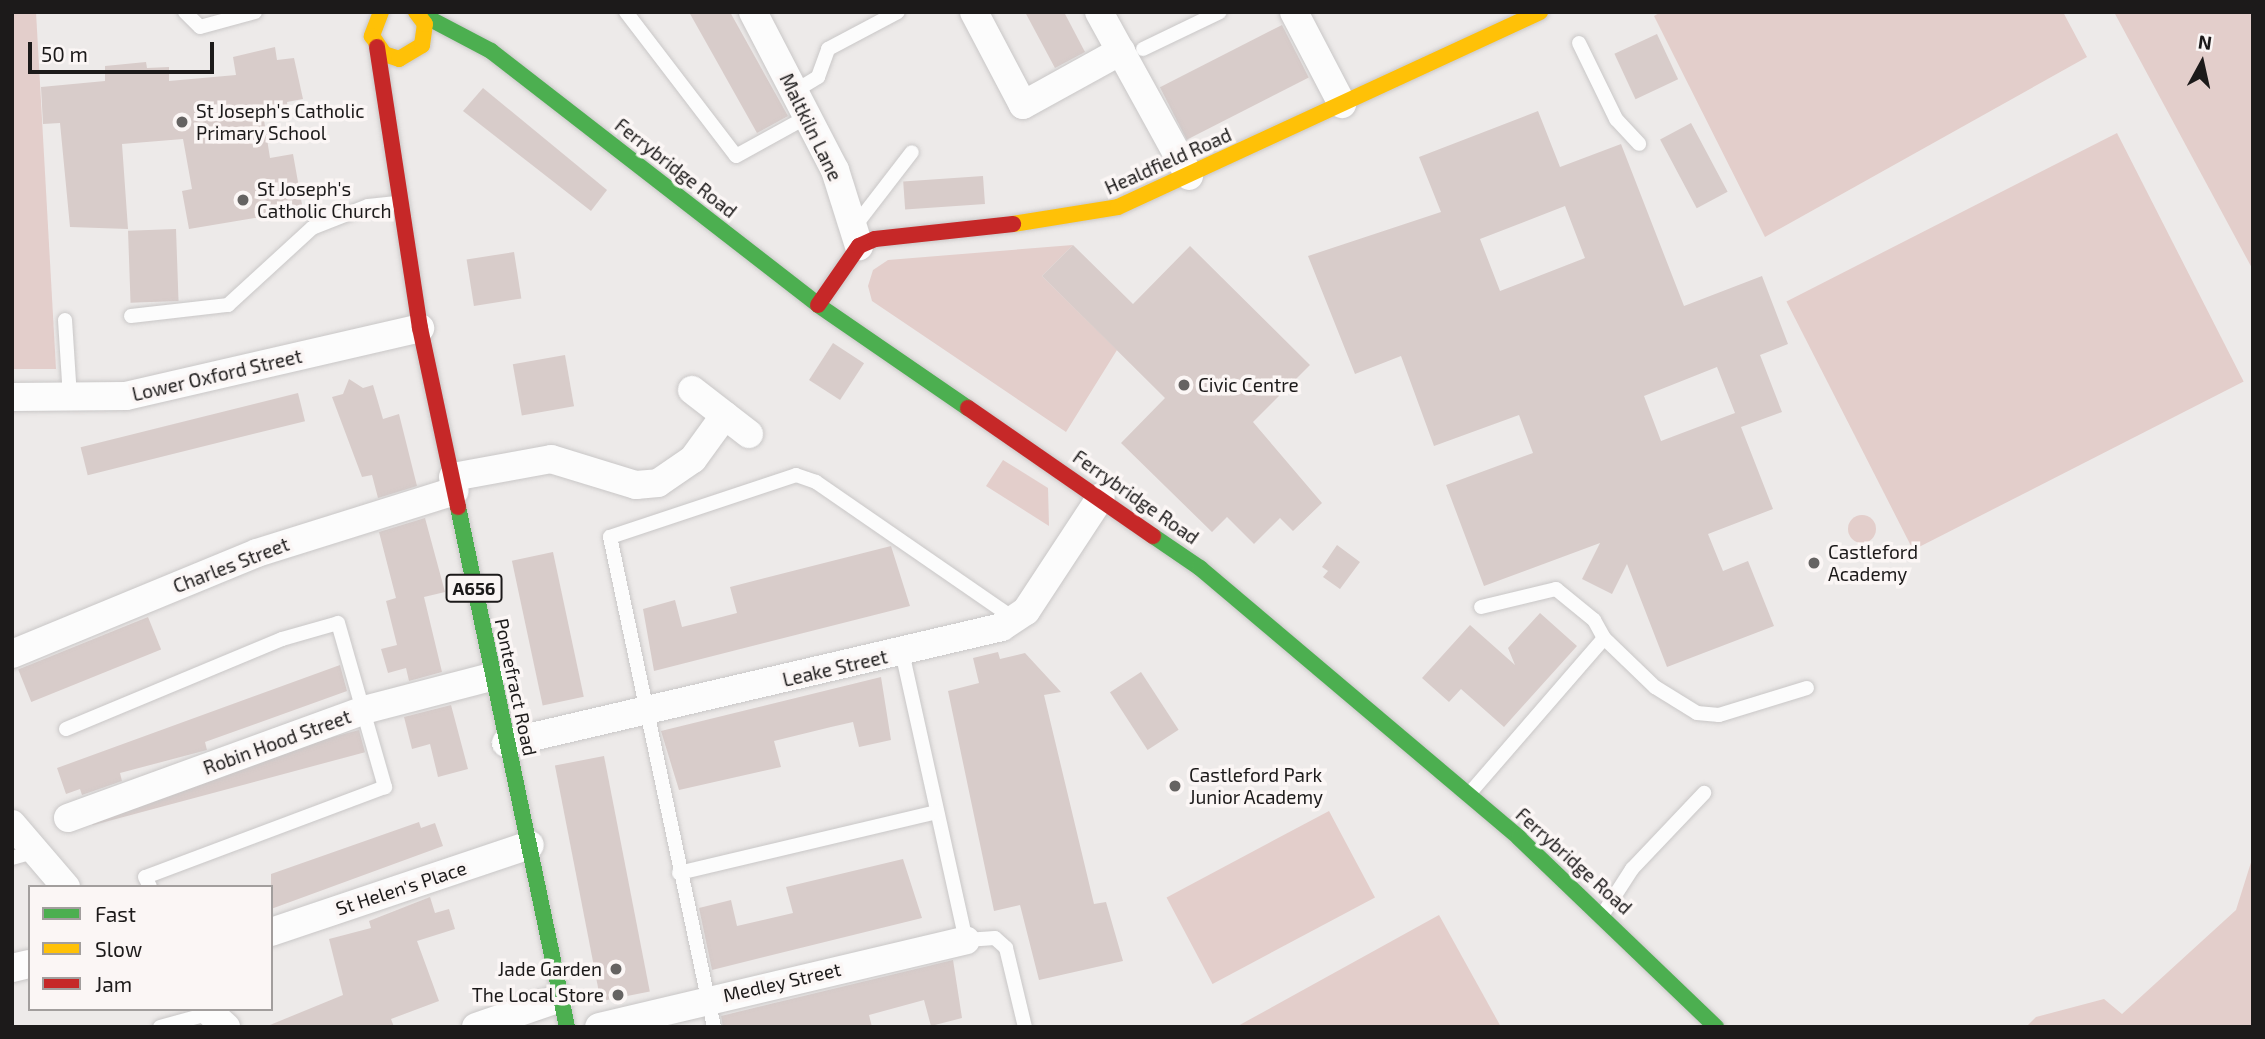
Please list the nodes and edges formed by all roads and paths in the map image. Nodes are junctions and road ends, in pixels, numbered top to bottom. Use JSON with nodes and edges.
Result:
{"nodes":[{"id":1,"x":185,"y":12,"type":"edge"},
{"id":2,"x":255,"y":12,"type":"edge"},
{"id":3,"x":381,"y":12,"type":"edge"},
{"id":4,"x":417,"y":12,"type":"edge"},
{"id":5,"x":626,"y":12,"type":"edge"},
{"id":6,"x":753,"y":12,"type":"edge"},
{"id":7,"x":898,"y":12,"type":"edge"},
{"id":8,"x":974,"y":12,"type":"edge"},
{"id":9,"x":1099,"y":12,"type":"edge"},
{"id":10,"x":1220,"y":12,"type":"edge"},
{"id":11,"x":1294,"y":12,"type":"edge"},
{"id":12,"x":1540,"y":12,"type":"edge"},
{"id":13,"x":361,"y":20,"type":"dead end"},
{"id":14,"x":374,"y":41,"type":"junction"},
{"id":15,"x":1579,"y":43,"type":"dead end"},
{"id":16,"x":1132,"y":50,"type":"junction"},
{"id":17,"x":491,"y":51,"type":"junction"},
{"id":18,"x":413,"y":59,"type":"junction"},
{"id":19,"x":795,"y":91,"type":"junction"},
{"id":20,"x":405,"y":95,"type":"dead end"},
{"id":21,"x":1342,"y":104,"type":"junction"},
{"id":22,"x":807,"y":117,"type":"junction"},
{"id":23,"x":1639,"y":144,"type":"dead end"},
{"id":24,"x":396,"y":148,"type":"junction"},
{"id":25,"x":912,"y":152,"type":"dead end"},
{"id":26,"x":1189,"y":176,"type":"junction"},
{"id":27,"x":403,"y":203,"type":"junction"},
{"id":28,"x":857,"y":236,"type":"junction"},
{"id":29,"x":818,"y":305,"type":"junction"},
{"id":30,"x":131,"y":316,"type":"dead end"},
{"id":31,"x":65,"y":320,"type":"dead end"},
{"id":32,"x":420,"y":328,"type":"junction"},
{"id":33,"x":692,"y":390,"type":"dead end"},
{"id":34,"x":12,"y":397,"type":"edge"},
{"id":35,"x":70,"y":397,"type":"junction"},
{"id":36,"x":725,"y":415,"type":"junction"},
{"id":37,"x":749,"y":434,"type":"dead end"},
{"id":38,"x":454,"y":484,"type":"junction"},
{"id":39,"x":1101,"y":497,"type":"junction"},
{"id":40,"x":1481,"y":607,"type":"dead end"},
{"id":41,"x":1016,"y":620,"type":"junction"},
{"id":42,"x":1604,"y":638,"type":"junction"},
{"id":43,"x":902,"y":652,"type":"junction"},
{"id":44,"x":12,"y":654,"type":"edge"},
{"id":45,"x":491,"y":677,"type":"junction"},
{"id":46,"x":1807,"y":688,"type":"dead end"},
{"id":47,"x":364,"y":710,"type":"junction"},
{"id":48,"x":646,"y":712,"type":"junction"},
{"id":49,"x":66,"y":729,"type":"dead end"},
{"id":50,"x":506,"y":743,"type":"junction"},
{"id":51,"x":1704,"y":793,"type":"dead end"},
{"id":52,"x":1468,"y":795,"type":"junction"},
{"id":53,"x":937,"y":812,"type":"junction"},
{"id":54,"x":68,"y":818,"type":"dead end"},
{"id":55,"x":12,"y":824,"type":"edge"},
{"id":56,"x":530,"y":845,"type":"junction"},
{"id":57,"x":23,"y":855,"type":"edge"},
{"id":58,"x":679,"y":873,"type":"junction"},
{"id":59,"x":63,"y":885,"type":"edge"},
{"id":60,"x":149,"y":885,"type":"edge"},
{"id":61,"x":1603,"y":914,"type":"junction"},
{"id":62,"x":273,"y":931,"type":"edge"},
{"id":63,"x":966,"y":940,"type":"junction"},
{"id":64,"x":711,"y":1013,"type":"edge"},
{"id":65,"x":214,"y":1016,"type":"edge"},
{"id":66,"x":559,"y":1018,"type":"edge"},
{"id":67,"x":160,"y":1027,"type":"edge"},
{"id":68,"x":476,"y":1027,"type":"edge"},
{"id":69,"x":599,"y":1027,"type":"edge"},
{"id":70,"x":1025,"y":1027,"type":"edge"},
{"id":71,"x":1716,"y":1027,"type":"edge"}],
"edges":[{"from":1,"to":2,"type":"lane"},
{"from":3,"to":14,"type":"street"},
{"from":4,"to":17,"type":"street","name":"Ferrybridge Road"},
{"from":4,"to":18,"type":"street"},
{"from":5,"to":22,"type":"lane"},
{"from":6,"to":19,"type":"street","name":"Maltkiln Lane"},
{"from":7,"to":19,"type":"lane"},
{"from":8,"to":16,"type":"street"},
{"from":9,"to":16,"type":"street"},
{"from":10,"to":16,"type":"lane"},
{"from":11,"to":21,"type":"street"},
{"from":12,"to":21,"type":"street","name":"Healdfield Road"},
{"from":13,"to":14,"type":"street","number":"A656"},
{"from":14,"to":18,"type":"street"},
{"from":14,"to":24,"type":"street","name":"Pontefract Road","number":"A656"},
{"from":15,"to":23,"type":"lane"},
{"from":16,"to":26,"type":"street"},
{"from":17,"to":18,"type":"street"},
{"from":17,"to":29,"type":"street","name":"Ferrybridge Road"},
{"from":19,"to":22,"type":"street","name":"Maltkiln Lane"},
{"from":20,"to":24,"type":"street","name":"Pontefract Road","number":"A656"},
{"from":21,"to":26,"type":"street","name":"Healdfield Road"},
{"from":22,"to":28,"type":"street","name":"Maltkiln Lane"},
{"from":24,"to":27,"type":"street","name":"Pontefract Road","number":"A656"},
{"from":25,"to":28,"type":"lane"},
{"from":26,"to":28,"type":"street","name":"Healdfield Road"},
{"from":27,"to":30,"type":"lane"},
{"from":27,"to":32,"type":"street","name":"Pontefract Road","number":"A656"},
{"from":28,"to":29,"type":"street"},
{"from":29,"to":39,"type":"street","name":"Ferrybridge Road"},
{"from":31,"to":35,"type":"lane"},
{"from":32,"to":35,"type":"street","name":"Lower Oxford Street"},
{"from":32,"to":38,"type":"street","name":"Pontefract Road","number":"A656"},
{"from":33,"to":36,"type":"street"},
{"from":34,"to":35,"type":"street","name":"Lower Oxford Street"},
{"from":36,"to":37,"type":"street"},
{"from":36,"to":38,"type":"street","name":"Charles Street"},
{"from":38,"to":44,"type":"street","name":"Charles Street"},
{"from":38,"to":45,"type":"street","name":"Pontefract Road","number":"A656"},
{"from":39,"to":41,"type":"street"},
{"from":39,"to":52,"type":"street","name":"Ferrybridge Road"},
{"from":40,"to":42,"type":"lane"},
{"from":41,"to":43,"type":"street","name":"Leake Street"},
{"from":41,"to":48,"type":"lane"},
{"from":42,"to":46,"type":"lane"},
{"from":42,"to":52,"type":"lane"},
{"from":43,"to":48,"type":"street","name":"Leake Street"},
{"from":43,"to":53,"type":"lane"},
{"from":45,"to":47,"type":"street","name":"Robin Hood Street"},
{"from":45,"to":50,"type":"street","name":"Pontefract Road","number":"A656"},
{"from":47,"to":49,"type":"lane"},
{"from":47,"to":54,"type":"street","name":"Robin Hood Street"},
{"from":47,"to":60,"type":"lane"},
{"from":48,"to":50,"type":"street","name":"Leake Street"},
{"from":48,"to":58,"type":"lane"},
{"from":50,"to":56,"type":"street","name":"Pontefract Road","number":"A656"},
{"from":51,"to":61,"type":"lane"},
{"from":52,"to":61,"type":"street","name":"Ferrybridge Road"},
{"from":53,"to":58,"type":"lane"},
{"from":53,"to":63,"type":"lane"},
{"from":55,"to":57,"type":"street"},
{"from":56,"to":62,"type":"street","name":"St Helen's Place"},
{"from":56,"to":66,"type":"street","name":"Pontefract Road","number":"A656"},
{"from":57,"to":59,"type":"street"},
{"from":58,"to":64,"type":"lane"},
{"from":61,"to":71,"type":"street","name":"Ferrybridge Road"},
{"from":63,"to":64,"type":"street","name":"Medley Street"},
{"from":63,"to":70,"type":"lane"},
{"from":64,"to":69,"type":"street","name":"Medley Street"},
{"from":65,"to":67,"type":"lane"},
{"from":66,"to":68,"type":"street"}]}
